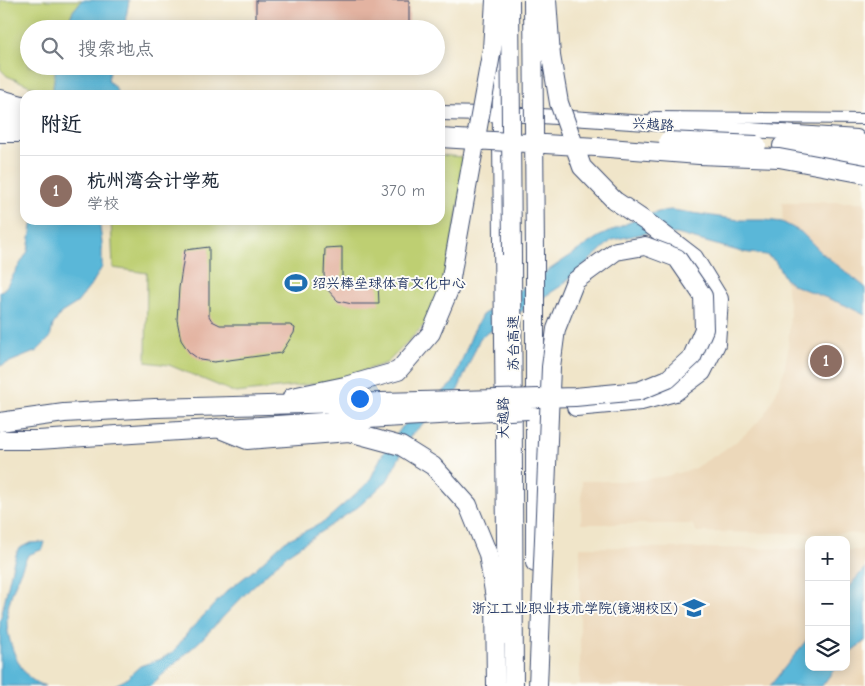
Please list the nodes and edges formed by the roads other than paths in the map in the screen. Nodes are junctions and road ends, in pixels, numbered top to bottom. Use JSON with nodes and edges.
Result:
{"nodes":[{"id":1,"x":497,"y":0,"type":"edge"},
{"id":2,"x":510,"y":0,"type":"edge"},
{"id":3,"x":532,"y":0,"type":"edge"},
{"id":4,"x":539,"y":0,"type":"edge"},
{"id":5,"x":547,"y":0,"type":"edge"},
{"id":6,"x":0,"y":99,"type":"edge"},
{"id":7,"x":20,"y":105,"type":"edge"},
{"id":8,"x":0,"y":110,"type":"edge"},
{"id":9,"x":20,"y":110,"type":"edge"},
{"id":10,"x":445,"y":113,"type":"edge"},
{"id":11,"x":500,"y":115,"type":"junction"},
{"id":12,"x":540,"y":116,"type":"junction"},
{"id":13,"x":0,"y":119,"type":"edge"},
{"id":14,"x":865,"y":120,"type":"edge"},
{"id":15,"x":20,"y":122,"type":"edge"},
{"id":16,"x":445,"y":128,"type":"edge"},
{"id":17,"x":0,"y":133,"type":"edge"},
{"id":18,"x":20,"y":133,"type":"edge"},
{"id":19,"x":445,"y":138,"type":"edge"},
{"id":20,"x":865,"y":138,"type":"edge"},
{"id":21,"x":0,"y":139,"type":"edge"},
{"id":22,"x":20,"y":139,"type":"edge"},
{"id":23,"x":865,"y":144,"type":"edge"},
{"id":24,"x":445,"y":147,"type":"edge"},
{"id":25,"x":500,"y":149,"type":"junction"},
{"id":26,"x":540,"y":150,"type":"junction"},
{"id":27,"x":865,"y":150,"type":"edge"},
{"id":28,"x":781,"y":152,"type":"junction"},
{"id":29,"x":865,"y":161,"type":"edge"},
{"id":30,"x":865,"y":170,"type":"edge"},
{"id":31,"x":865,"y":174,"type":"edge"},
{"id":32,"x":237,"y":407,"type":"junction"},
{"id":33,"x":0,"y":422,"type":"edge"},
{"id":34,"x":217,"y":428,"type":"junction"},
{"id":35,"x":0,"y":440,"type":"edge"},
{"id":36,"x":496,"y":686,"type":"edge"},
{"id":37,"x":506,"y":686,"type":"edge"},
{"id":38,"x":514,"y":686,"type":"edge"},
{"id":39,"x":536,"y":686,"type":"edge"},
{"id":40,"x":544,"y":686,"type":"edge"}],
"edges":[{"from":1,"to":11,"type":"main road","name":"大越路"},
{"from":1,"to":32,"type":"highway","bridge":true},
{"from":2,"to":38,"type":"highway","name":"苏台高速","bridge":true},
{"from":3,"to":39,"type":"highway","name":"苏台高速","bridge":true},
{"from":4,"to":12,"type":"main road"},
{"from":5,"to":34,"type":"highway","bridge":true},
{"from":6,"to":7,"type":"highway"},
{"from":8,"to":9,"type":"main road"},
{"from":10,"to":11,"type":"main road","name":"兴越路"},
{"from":11,"to":12,"type":"main road","name":"兴越路"},
{"from":11,"to":25,"type":"main road","name":"大越路"},
{"from":12,"to":14,"type":"street"},
{"from":12,"to":20,"type":"main road","name":"兴越路"},
{"from":12,"to":26,"type":"main road"},
{"from":13,"to":15,"type":"highway"},
{"from":16,"to":28,"type":"highway","bridge":true},
{"from":17,"to":18,"type":"highway"},
{"from":19,"to":28,"type":"highway","bridge":true},
{"from":21,"to":22,"type":"main road"},
{"from":23,"to":28,"type":"highway"},
{"from":24,"to":25,"type":"main road"},
{"from":25,"to":26,"type":"main road"},
{"from":25,"to":37,"type":"main road","name":"大越路"},
{"from":26,"to":30,"type":"main road"},
{"from":26,"to":40,"type":"main road"},
{"from":27,"to":28,"type":"highway"},
{"from":28,"to":29,"type":"highway","bridge":true},
{"from":28,"to":31,"type":"highway","bridge":true},
{"from":32,"to":33,"type":"highway"},
{"from":32,"to":39,"type":"highway","bridge":true},
{"from":34,"to":35,"type":"highway"},
{"from":34,"to":36,"type":"highway"}]}
